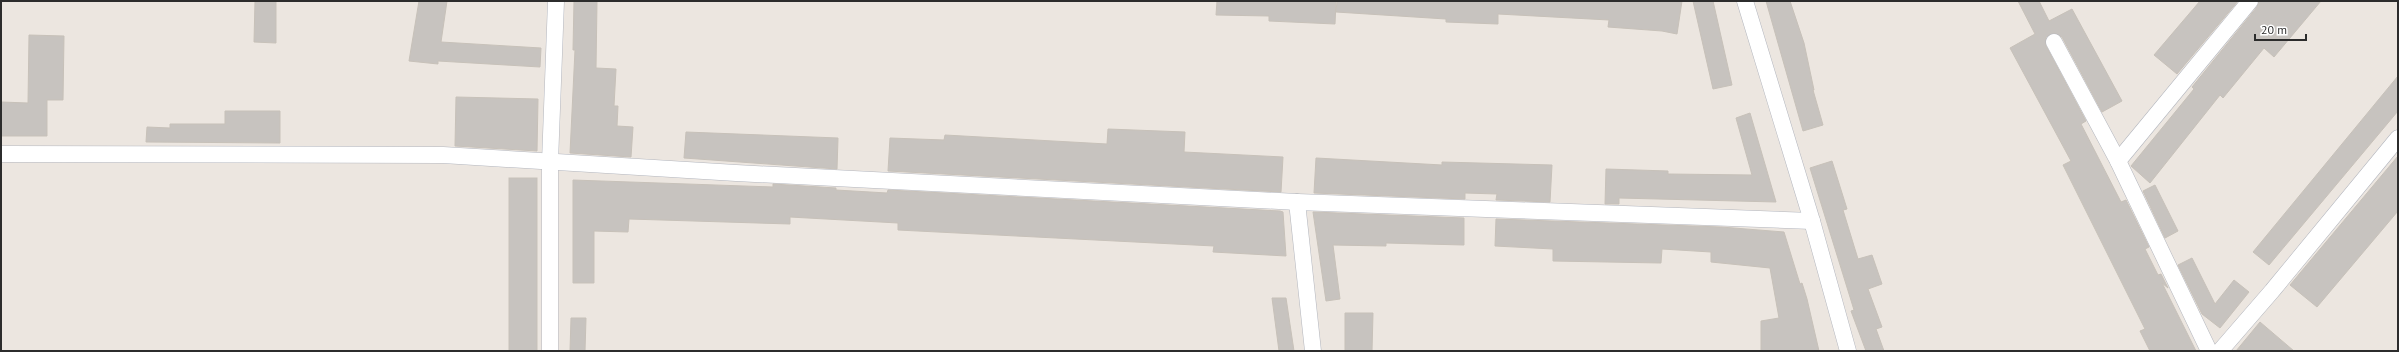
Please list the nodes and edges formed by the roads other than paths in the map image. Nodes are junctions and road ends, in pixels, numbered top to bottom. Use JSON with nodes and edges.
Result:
{"nodes":[{"id":1,"x":556,"y":1,"type":"edge"},
{"id":2,"x":1745,"y":1,"type":"edge"},
{"id":3,"x":2250,"y":1,"type":"edge"},
{"id":4,"x":2054,"y":42,"type":"dead end"},
{"id":5,"x":2398,"y":138,"type":"edge"},
{"id":6,"x":1,"y":154,"type":"edge"},
{"id":7,"x":2118,"y":161,"type":"junction"},
{"id":8,"x":550,"y":162,"type":"junction"},
{"id":9,"x":1297,"y":202,"type":"junction"},
{"id":10,"x":1812,"y":221,"type":"junction"},
{"id":11,"x":550,"y":351,"type":"edge"},
{"id":12,"x":1313,"y":351,"type":"edge"},
{"id":13,"x":1848,"y":351,"type":"edge"},
{"id":14,"x":2209,"y":351,"type":"edge"},
{"id":15,"x":2220,"y":351,"type":"edge"}],
"edges":[{"from":1,"to":8,"type":"street"},
{"from":2,"to":10,"type":"street"},
{"from":3,"to":7,"type":"street"},
{"from":4,"to":7,"type":"street"},
{"from":5,"to":15,"type":"street"},
{"from":6,"to":8,"type":"street"},
{"from":7,"to":14,"type":"street"},
{"from":8,"to":9,"type":"street"},
{"from":8,"to":11,"type":"street"},
{"from":9,"to":10,"type":"street"},
{"from":9,"to":12,"type":"street"},
{"from":10,"to":13,"type":"street"}]}
